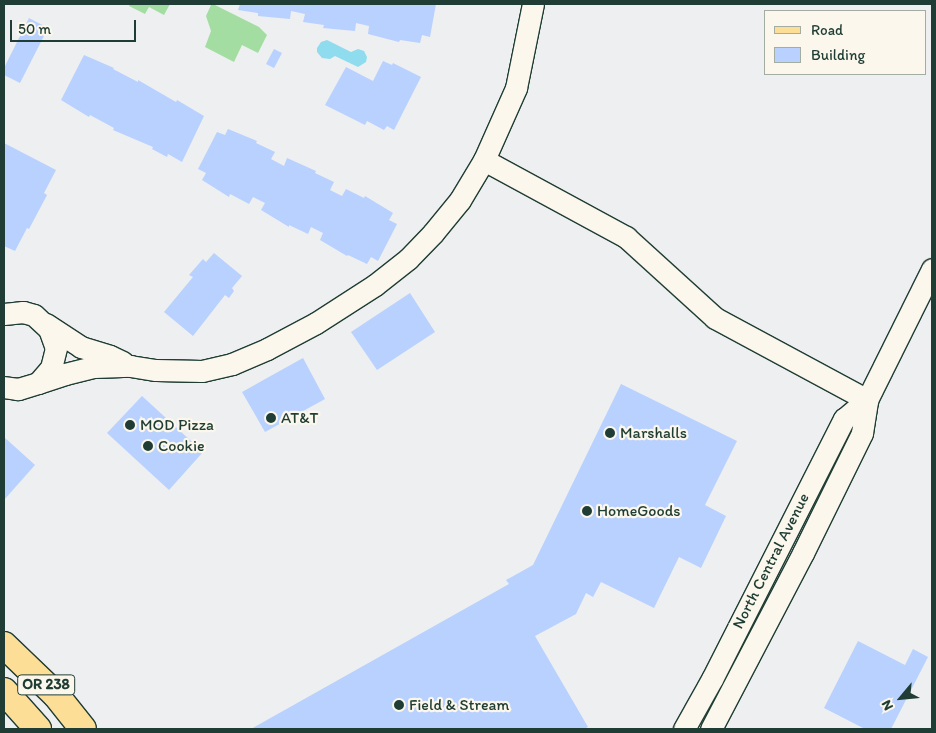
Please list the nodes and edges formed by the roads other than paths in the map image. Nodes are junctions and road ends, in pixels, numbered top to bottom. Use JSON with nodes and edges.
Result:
{"nodes":[{"id":1,"x":533,"y":4,"type":"edge"},
{"id":2,"x":484,"y":160,"type":"junction"},
{"id":3,"x":932,"y":269,"type":"edge"},
{"id":4,"x":7,"y":310,"type":"edge"},
{"id":5,"x":42,"y":321,"type":"junction"},
{"id":6,"x":130,"y":366,"type":"junction"},
{"id":7,"x":38,"y":384,"type":"junction"},
{"id":8,"x":5,"y":388,"type":"edge"},
{"id":9,"x":867,"y":400,"type":"junction"},
{"id":10,"x":4,"y":645,"type":"edge"},
{"id":11,"x":4,"y":691,"type":"edge"},
{"id":12,"x":38,"y":729,"type":"edge"},
{"id":13,"x":82,"y":729,"type":"edge"},
{"id":14,"x":684,"y":729,"type":"edge"},
{"id":15,"x":711,"y":729,"type":"edge"}],
"edges":[{"from":1,"to":2,"type":"street"},
{"from":2,"to":6,"type":"street"},
{"from":2,"to":9,"type":"street"},
{"from":3,"to":9,"type":"street","name":"North Central Avenue"},
{"from":4,"to":5,"type":"street"},
{"from":5,"to":6,"type":"street"},
{"from":5,"to":7,"type":"street"},
{"from":6,"to":7,"type":"street"},
{"from":7,"to":8,"type":"street"},
{"from":9,"to":14,"type":"street","name":"North Central Avenue"},
{"from":9,"to":15,"type":"street","name":"North Central Avenue"},
{"from":10,"to":13,"type":"main road","number":"OR 238"},
{"from":11,"to":12,"type":"main road","number":"OR 238"}]}
